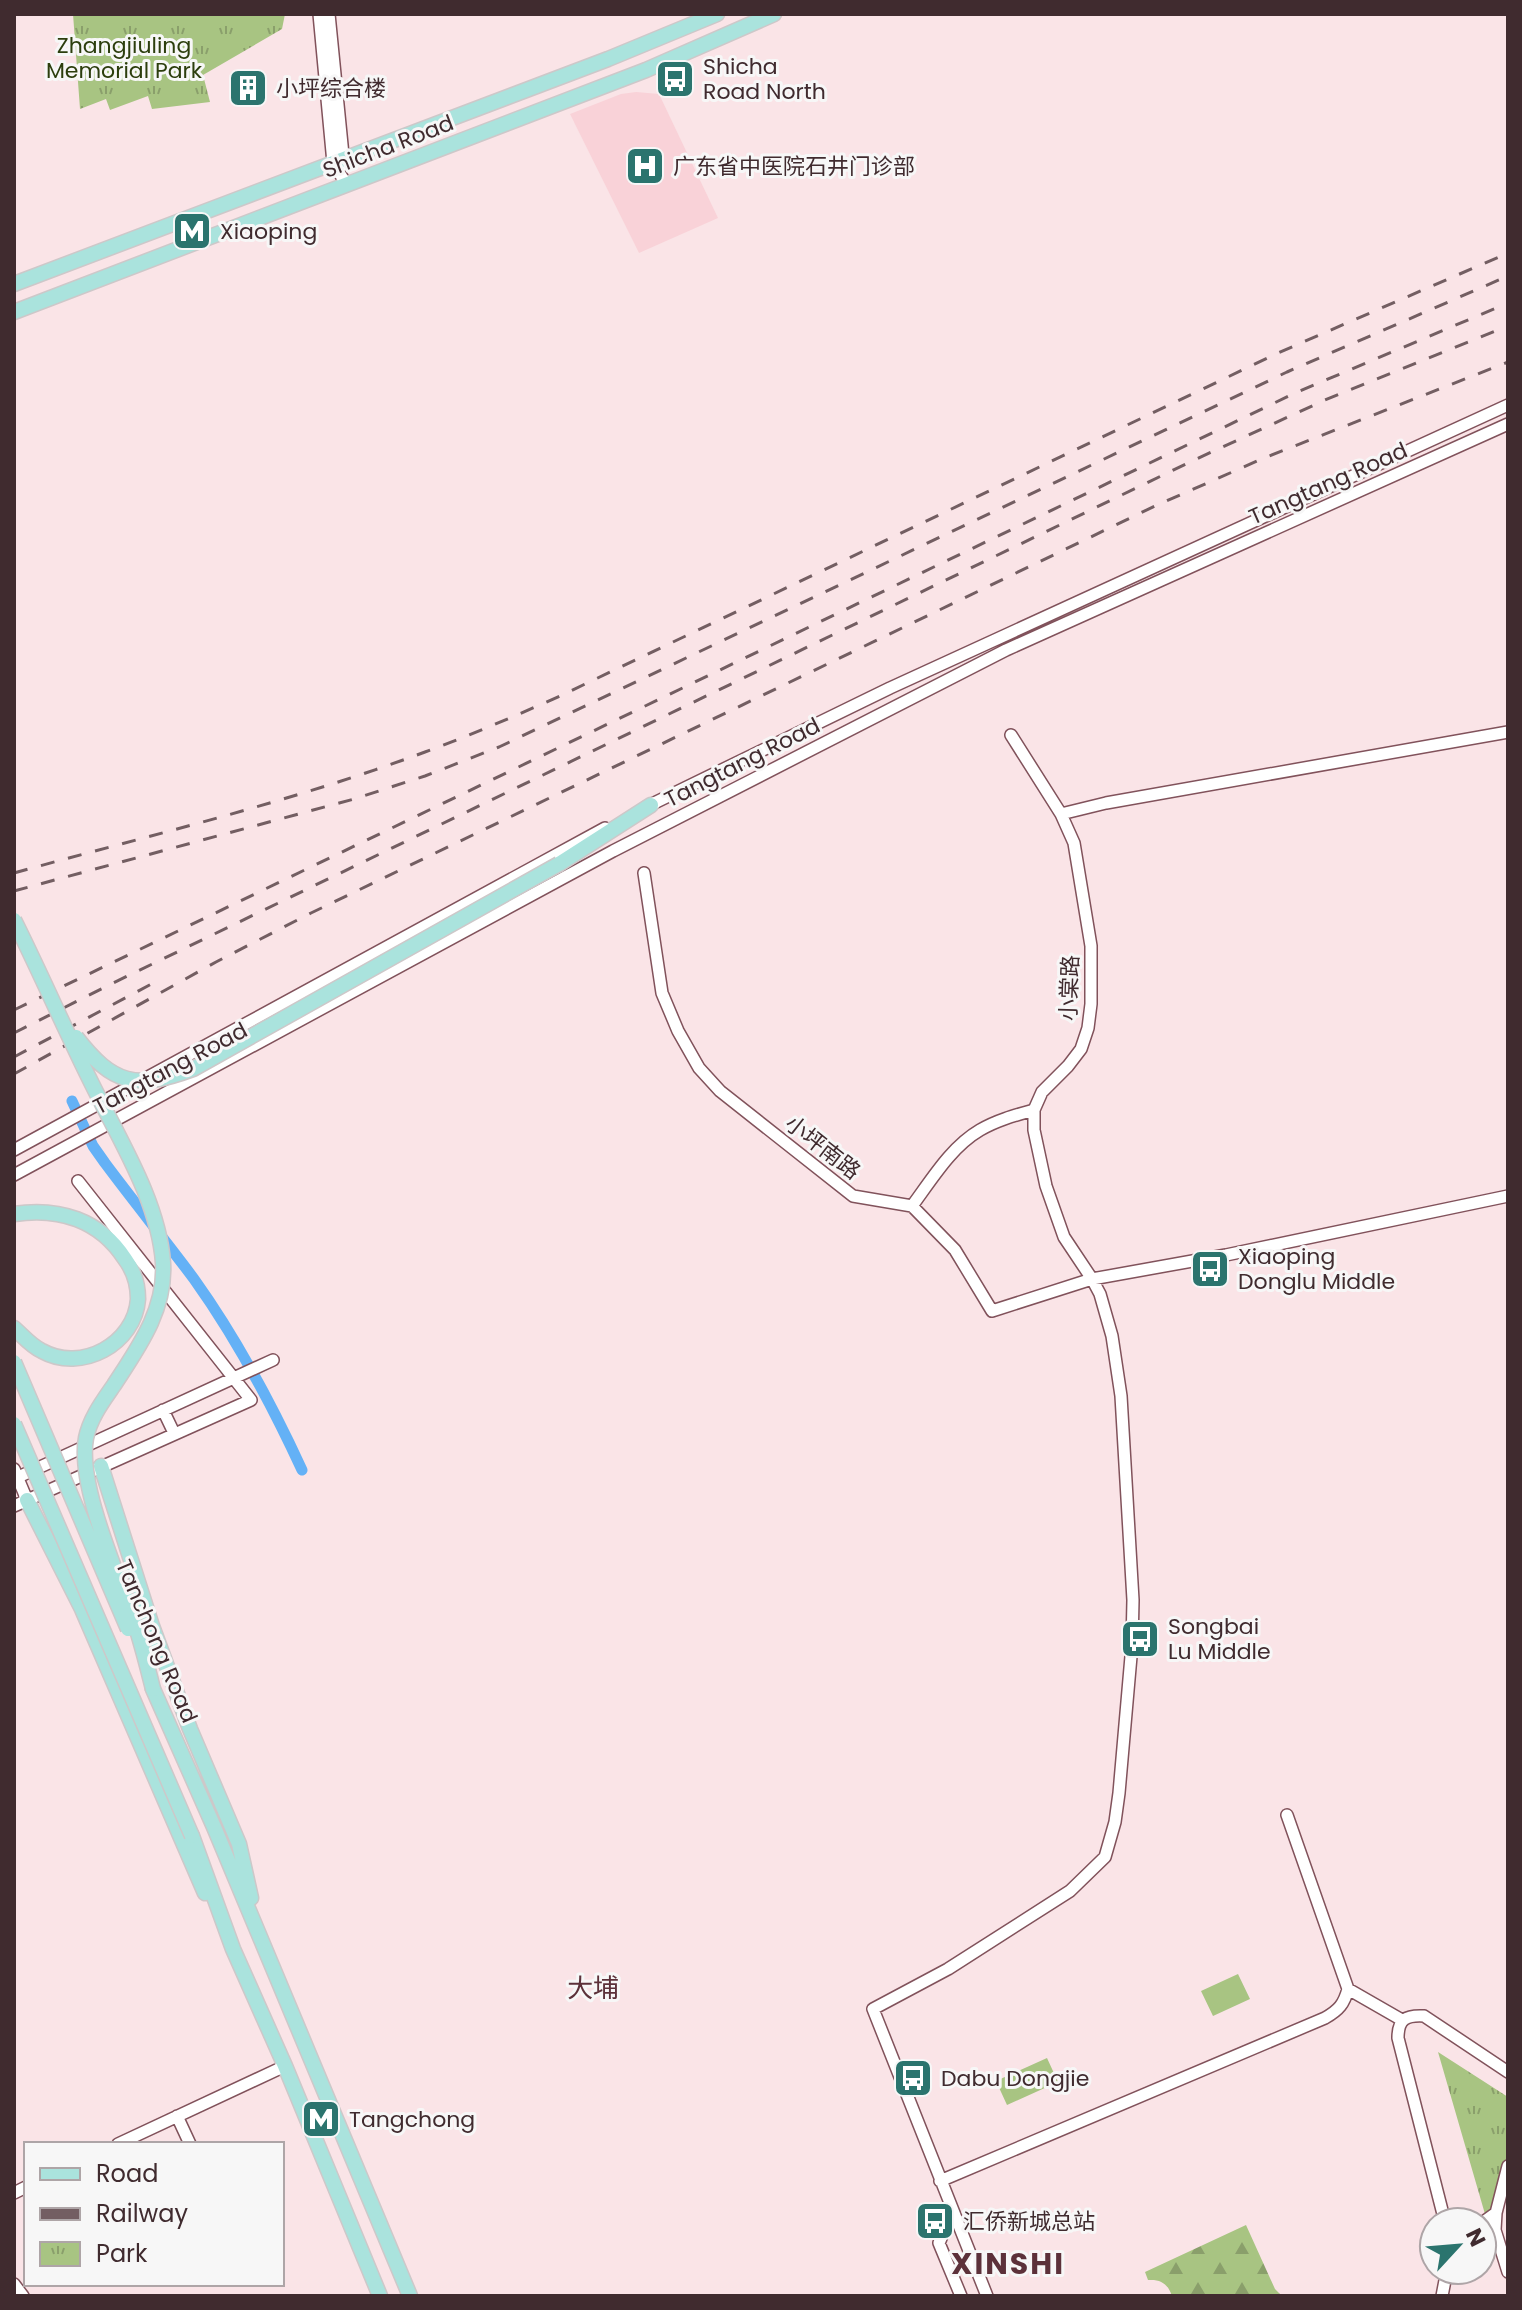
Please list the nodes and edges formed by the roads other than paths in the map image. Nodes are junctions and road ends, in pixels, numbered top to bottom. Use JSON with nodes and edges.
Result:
{"nodes":[{"id":1,"x":319,"y":14,"type":"edge"},
{"id":2,"x":329,"y":14,"type":"edge"},
{"id":3,"x":717,"y":14,"type":"edge"},
{"id":4,"x":774,"y":14,"type":"edge"},
{"id":5,"x":338,"y":161,"type":"junction"},
{"id":6,"x":347,"y":185,"type":"junction"},
{"id":7,"x":14,"y":284,"type":"edge"},
{"id":8,"x":14,"y":312,"type":"edge"},
{"id":9,"x":1508,"y":405,"type":"edge"},
{"id":10,"x":1508,"y":424,"type":"edge"},
{"id":11,"x":1508,"y":732,"type":"edge"},
{"id":12,"x":1011,"y":735,"type":"dead end"},
{"id":13,"x":651,"y":805,"type":"junction"},
{"id":14,"x":1061,"y":814,"type":"junction"},
{"id":15,"x":644,"y":873,"type":"dead end"},
{"id":16,"x":14,"y":920,"type":"edge"},
{"id":17,"x":56,"y":1007,"type":"junction"},
{"id":18,"x":1034,"y":1110,"type":"junction"},
{"id":19,"x":14,"y":1150,"type":"edge"},
{"id":20,"x":14,"y":1175,"type":"edge"},
{"id":21,"x":78,"y":1181,"type":"dead end"},
{"id":22,"x":1508,"y":1196,"type":"edge"},
{"id":23,"x":912,"y":1206,"type":"junction"},
{"id":24,"x":14,"y":1214,"type":"edge"},
{"id":25,"x":1092,"y":1279,"type":"junction"},
{"id":26,"x":14,"y":1328,"type":"edge"},
{"id":27,"x":273,"y":1360,"type":"dead end"},
{"id":28,"x":14,"y":1362,"type":"edge"},
{"id":29,"x":233,"y":1379,"type":"junction"},
{"id":30,"x":163,"y":1410,"type":"junction"},
{"id":31,"x":15,"y":1427,"type":"edge"},
{"id":32,"x":174,"y":1433,"type":"junction"},
{"id":33,"x":101,"y":1466,"type":"junction"},
{"id":34,"x":15,"y":1475,"type":"edge"},
{"id":35,"x":21,"y":1503,"type":"edge"},
{"id":36,"x":153,"y":1689,"type":"junction"},
{"id":37,"x":1287,"y":1815,"type":"dead end"},
{"id":38,"x":260,"y":1937,"type":"junction"},
{"id":39,"x":233,"y":1949,"type":"junction"},
{"id":40,"x":1348,"y":1989,"type":"junction"},
{"id":41,"x":1400,"y":2024,"type":"junction"},
{"id":42,"x":285,"y":2066,"type":"junction"},
{"id":43,"x":1508,"y":2072,"type":"edge"},
{"id":44,"x":177,"y":2116,"type":"junction"},
{"id":45,"x":122,"y":2142,"type":"edge"},
{"id":46,"x":189,"y":2142,"type":"edge"},
{"id":47,"x":1508,"y":2166,"type":"edge"},
{"id":48,"x":940,"y":2181,"type":"junction"},
{"id":49,"x":1441,"y":2206,"type":"edge"},
{"id":50,"x":1498,"y":2206,"type":"edge"},
{"id":51,"x":952,"y":2212,"type":"junction"},
{"id":52,"x":1498,"y":2240,"type":"edge"},
{"id":53,"x":1508,"y":2272,"type":"edge"},
{"id":54,"x":14,"y":2284,"type":"edge"},
{"id":55,"x":23,"y":2296,"type":"edge"},
{"id":56,"x":380,"y":2296,"type":"edge"},
{"id":57,"x":410,"y":2296,"type":"edge"},
{"id":58,"x":961,"y":2296,"type":"edge"},
{"id":59,"x":987,"y":2296,"type":"edge"}],
"edges":[{"from":1,"to":5,"type":"street"},
{"from":2,"to":5,"type":"street"},
{"from":3,"to":5,"type":"main road","name":"Shicha Road"},
{"from":4,"to":6,"type":"main road","name":"Shicha Road"},
{"from":5,"to":6,"type":"street"},
{"from":5,"to":7,"type":"main road","name":"Shicha Road"},
{"from":6,"to":8,"type":"main road","name":"Shicha Road"},
{"from":9,"to":13,"type":"street","name":"Tangtang Road"},
{"from":10,"to":20,"type":"street","name":"Tangtang Road"},
{"from":11,"to":14,"type":"street"},
{"from":12,"to":14,"type":"street","name":"小棠路"},
{"from":13,"to":17,"type":"main road","bridge":true},
{"from":13,"to":19,"type":"street","name":"Tangtang Road"},
{"from":14,"to":18,"type":"street","name":"小棠路"},
{"from":15,"to":23,"type":"street","name":"小坪南路"},
{"from":16,"to":17,"type":"main road","bridge":true},
{"from":17,"to":36,"type":"main road","bridge":true},
{"from":18,"to":23,"type":"street"},
{"from":18,"to":25,"type":"street"},
{"from":21,"to":29,"type":"street"},
{"from":22,"to":25,"type":"street"},
{"from":23,"to":25,"type":"street"},
{"from":24,"to":26,"type":"main road"},
{"from":25,"to":48,"type":"street"},
{"from":27,"to":29,"type":"street"},
{"from":28,"to":36,"type":"main road","name":"Tanchong Road","bridge":true},
{"from":29,"to":30,"type":"street"},
{"from":29,"to":32,"type":"street"},
{"from":30,"to":32,"type":"street"},
{"from":30,"to":34,"type":"street"},
{"from":31,"to":39,"type":"main road","name":"Tanchong Road","bridge":true},
{"from":32,"to":33,"type":"street"},
{"from":33,"to":35,"type":"street"},
{"from":33,"to":38,"type":"main road"},
{"from":34,"to":35,"type":"street"},
{"from":35,"to":39,"type":"main road"},
{"from":36,"to":38,"type":"main road","name":"Tanchong Road"},
{"from":37,"to":40,"type":"street"},
{"from":38,"to":57,"type":"main road"},
{"from":39,"to":42,"type":"main road"},
{"from":40,"to":41,"type":"street"},
{"from":40,"to":48,"type":"street"},
{"from":41,"to":43,"type":"street"},
{"from":41,"to":49,"type":"street"},
{"from":42,"to":44,"type":"street"},
{"from":42,"to":56,"type":"main road"},
{"from":44,"to":45,"type":"street"},
{"from":44,"to":46,"type":"street"},
{"from":47,"to":50,"type":"street"},
{"from":48,"to":51,"type":"street"},
{"from":51,"to":58,"type":"street"},
{"from":51,"to":59,"type":"street"},
{"from":52,"to":53,"type":"street"},
{"from":54,"to":55,"type":"street"}]}
